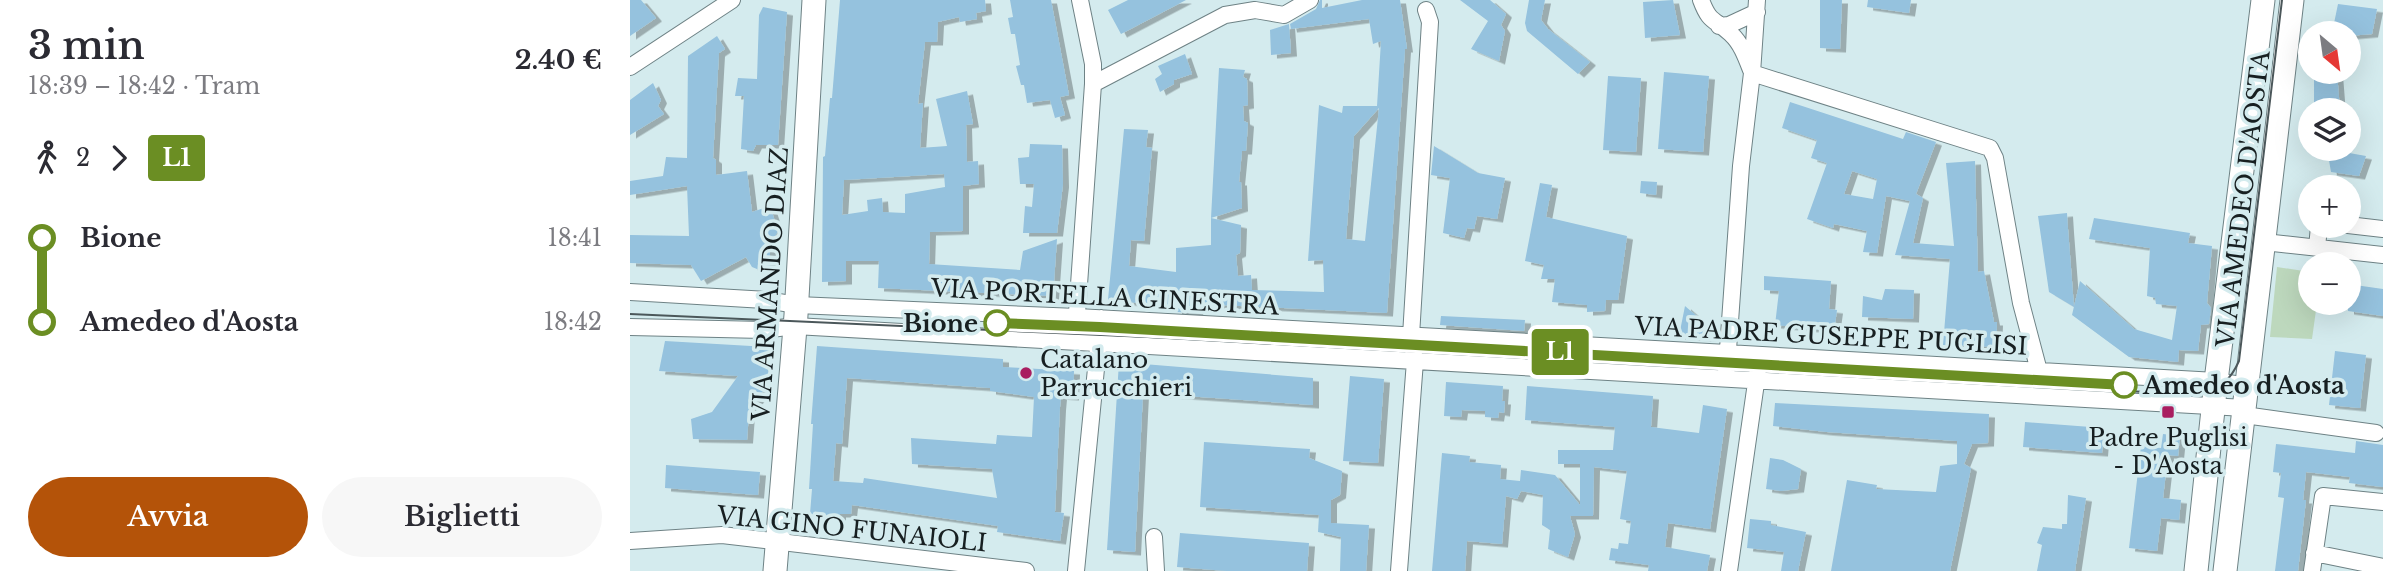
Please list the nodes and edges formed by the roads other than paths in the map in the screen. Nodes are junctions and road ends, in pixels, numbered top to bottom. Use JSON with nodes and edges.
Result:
{"nodes":[{"id":1,"x":732,"y":0,"type":"edge"},
{"id":2,"x":814,"y":0,"type":"edge"},
{"id":3,"x":1080,"y":0,"type":"edge"},
{"id":4,"x":1310,"y":0,"type":"edge"},
{"id":5,"x":1700,"y":0,"type":"edge"},
{"id":6,"x":2263,"y":0,"type":"edge"},
{"id":7,"x":2292,"y":0,"type":"edge"},
{"id":8,"x":1757,"y":6,"type":"edge"},
{"id":9,"x":1426,"y":10,"type":"dead end"},
{"id":10,"x":1719,"y":26,"type":"junction"},
{"id":11,"x":630,"y":66,"type":"edge"},
{"id":12,"x":1752,"y":73,"type":"junction"},
{"id":13,"x":1094,"y":84,"type":"junction"},
{"id":14,"x":2361,"y":226,"type":"edge"},
{"id":15,"x":2383,"y":229,"type":"edge"},
{"id":16,"x":2318,"y":238,"type":"edge"},
{"id":17,"x":2264,"y":242,"type":"junction"},
{"id":18,"x":2317,"y":248,"type":"junction"},
{"id":19,"x":2383,"y":255,"type":"edge"},
{"id":20,"x":630,"y":292,"type":"edge"},
{"id":21,"x":796,"y":316,"type":"junction"},
{"id":22,"x":1077,"y":317,"type":"junction"},
{"id":23,"x":1101,"y":318,"type":"junction"},
{"id":24,"x":630,"y":327,"type":"edge"},
{"id":25,"x":1411,"y":336,"type":"junction"},
{"id":26,"x":1075,"y":342,"type":"junction"},
{"id":27,"x":1099,"y":344,"type":"junction"},
{"id":28,"x":1727,"y":353,"type":"junction"},
{"id":29,"x":1760,"y":355,"type":"junction"},
{"id":30,"x":1415,"y":361,"type":"junction"},
{"id":31,"x":2039,"y":370,"type":"junction"},
{"id":32,"x":1726,"y":378,"type":"junction"},
{"id":33,"x":1757,"y":380,"type":"junction"},
{"id":34,"x":2216,"y":381,"type":"junction"},
{"id":35,"x":2245,"y":403,"type":"junction"},
{"id":36,"x":2214,"y":406,"type":"junction"},
{"id":37,"x":2376,"y":433,"type":"dead end"},
{"id":38,"x":2383,"y":502,"type":"edge"},
{"id":39,"x":1154,"y":537,"type":"dead end"},
{"id":40,"x":630,"y":541,"type":"edge"},
{"id":41,"x":777,"y":541,"type":"junction"},
{"id":42,"x":2314,"y":553,"type":"junction"},
{"id":43,"x":2383,"y":567,"type":"edge"},
{"id":44,"x":775,"y":571,"type":"edge"},
{"id":45,"x":1026,"y":571,"type":"edge"},
{"id":46,"x":1076,"y":571,"type":"edge"},
{"id":47,"x":1156,"y":571,"type":"edge"},
{"id":48,"x":1399,"y":571,"type":"edge"},
{"id":49,"x":1728,"y":571,"type":"edge"},
{"id":50,"x":2196,"y":571,"type":"edge"},
{"id":51,"x":2225,"y":571,"type":"edge"},
{"id":52,"x":2312,"y":571,"type":"edge"}],
"edges":[{"from":1,"to":11,"type":"street"},
{"from":2,"to":21,"type":"street","name":"VIA ARMANDO DIAZ"},
{"from":3,"to":13,"type":"street"},
{"from":4,"to":13,"type":"street"},
{"from":5,"to":10,"type":"street"},
{"from":6,"to":34,"type":"street","name":"VIA AMEDEO D'AOSTA"},
{"from":7,"to":17,"type":"street","name":"VIA AMEDEO D'AOSTA"},
{"from":8,"to":10,"type":"street"},
{"from":8,"to":12,"type":"street"},
{"from":9,"to":25,"type":"street"},
{"from":10,"to":12,"type":"street"},
{"from":12,"to":28,"type":"street"},
{"from":12,"to":31,"type":"street"},
{"from":13,"to":22,"type":"street"},
{"from":14,"to":15,"type":"street"},
{"from":16,"to":18,"type":"street"},
{"from":17,"to":18,"type":"street"},
{"from":17,"to":35,"type":"street","name":"VIA AMEDEO D'AOSTA"},
{"from":18,"to":19,"type":"street"},
{"from":20,"to":21,"type":"street"},
{"from":21,"to":22,"type":"street","name":"VIA PORTELLA GINESTRA"},
{"from":21,"to":24,"type":"street"},
{"from":21,"to":26,"type":"street","name":"VIA PORTELLA GINESTRA"},
{"from":21,"to":41,"type":"street","name":"VIA ARMANDO DIAZ"},
{"from":22,"to":23,"type":"street","name":"VIA PORTELLA GINESTRA"},
{"from":22,"to":26,"type":"street"},
{"from":23,"to":25,"type":"street","name":"VIA PORTELLA GINESTRA"},
{"from":23,"to":27,"type":"street"},
{"from":25,"to":28,"type":"street","name":"VIA PADRE GUSEPPE PUGLISI"},
{"from":25,"to":30,"type":"street"},
{"from":26,"to":27,"type":"street","name":"VIA PORTELLA GINESTRA"},
{"from":27,"to":30,"type":"street","name":"VIA PORTELLA GINESTRA"},
{"from":27,"to":46,"type":"street"},
{"from":28,"to":29,"type":"street","name":"VIA PADRE GUSEPPE PUGLISI"},
{"from":28,"to":32,"type":"street"},
{"from":29,"to":31,"type":"street","name":"VIA PADRE GUSEPPE PUGLISI"},
{"from":29,"to":33,"type":"street"},
{"from":30,"to":32,"type":"street","name":"VIA PADRE GUSEPPE PUGLISI"},
{"from":30,"to":48,"type":"street"},
{"from":31,"to":34,"type":"street","name":"VIA PADRE GUSEPPE PUGLISI"},
{"from":32,"to":33,"type":"street","name":"VIA PADRE GUSEPPE PUGLISI"},
{"from":33,"to":36,"type":"street","name":"VIA PADRE GUSEPPE PUGLISI"},
{"from":33,"to":49,"type":"street"},
{"from":34,"to":35,"type":"street","name":"VIA PADRE GUSEPPE PUGLISI"},
{"from":34,"to":36,"type":"street","name":"VIA AMEDEO D'AOSTA"},
{"from":35,"to":36,"type":"street","name":"VIA PADRE GUSEPPE PUGLISI"},
{"from":35,"to":37,"type":"street"},
{"from":35,"to":51,"type":"street","name":"VIA AMEDEO D'AOSTA"},
{"from":36,"to":50,"type":"street","name":"VIA AMEDEO D'AOSTA"},
{"from":38,"to":42,"type":"street"},
{"from":39,"to":47,"type":"street"},
{"from":40,"to":41,"type":"street","name":"VIA GINO FUNAIOLI"},
{"from":41,"to":44,"type":"street","name":"VIA ARMANDO DIAZ"},
{"from":41,"to":45,"type":"street","name":"VIA GINO FUNAIOLI"},
{"from":42,"to":43,"type":"street"},
{"from":42,"to":52,"type":"street"}]}
